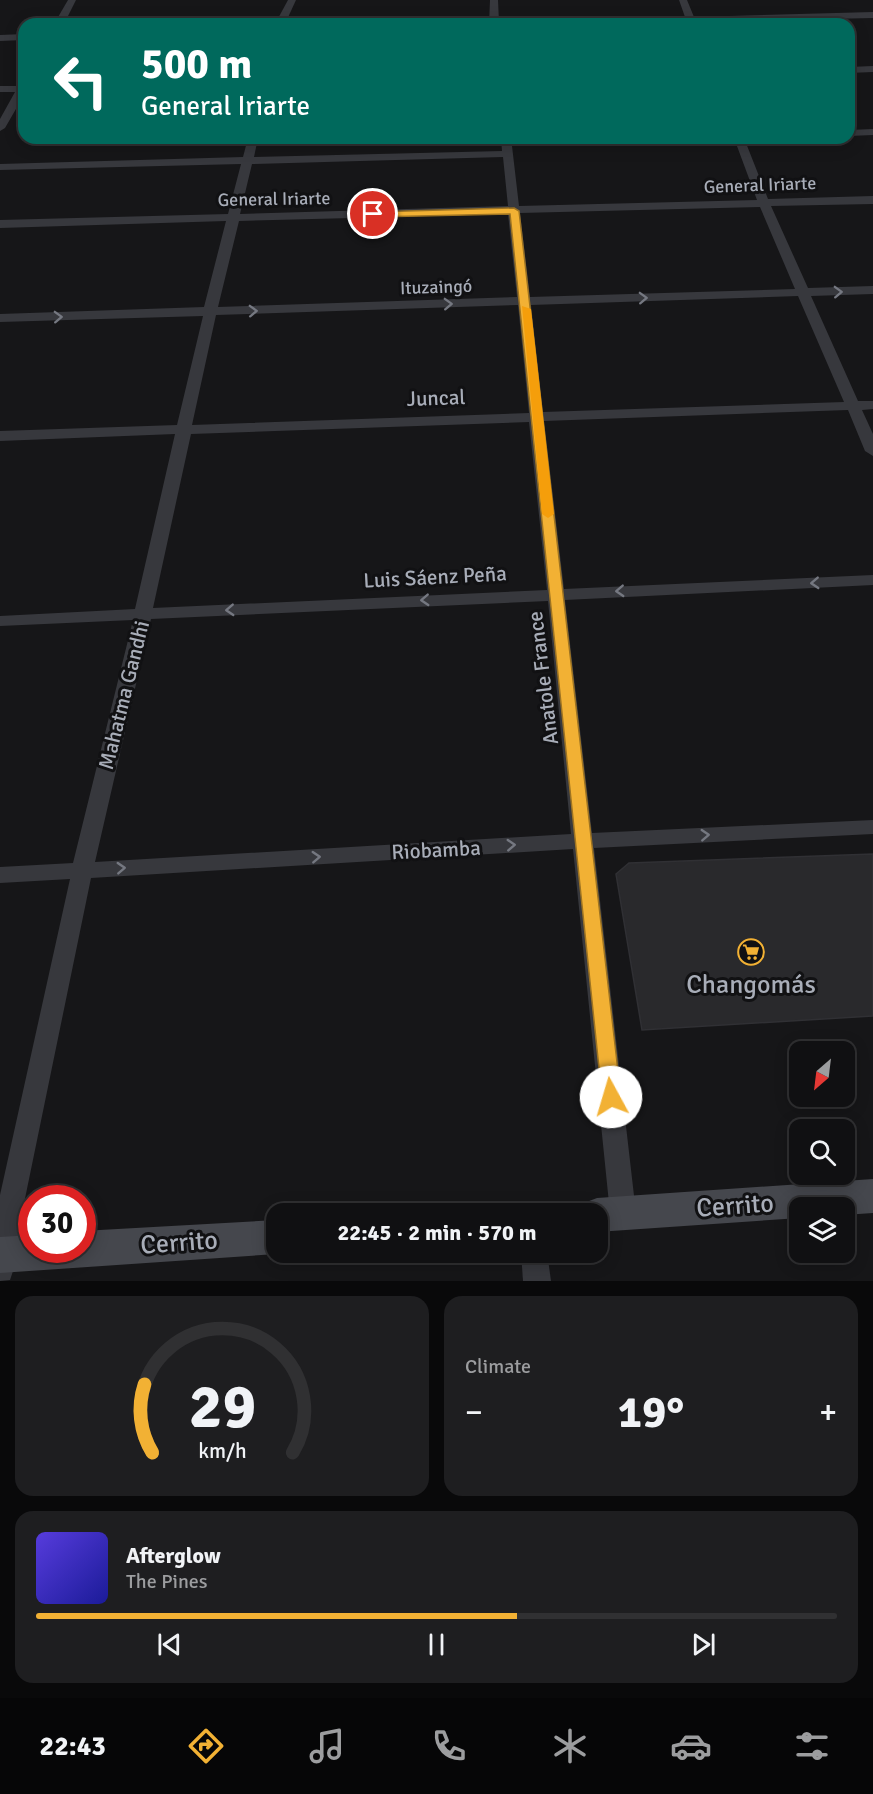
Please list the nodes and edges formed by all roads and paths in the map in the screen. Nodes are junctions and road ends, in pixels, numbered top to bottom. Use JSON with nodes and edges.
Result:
{"nodes":[{"id":1,"x":72,"y":0,"type":"edge"},
{"id":2,"x":292,"y":0,"type":"edge"},
{"id":3,"x":494,"y":0,"type":"edge"},
{"id":4,"x":683,"y":0,"type":"edge"},
{"id":5,"x":873,"y":15,"type":"edge"},
{"id":6,"x":62,"y":18,"type":"edge"},
{"id":7,"x":283,"y":18,"type":"edge"},
{"id":8,"x":494,"y":18,"type":"edge"},
{"id":9,"x":691,"y":18,"type":"edge"},
{"id":10,"x":782,"y":18,"type":"edge"},
{"id":11,"x":18,"y":37,"type":"edge"},
{"id":12,"x":0,"y":38,"type":"edge"},
{"id":13,"x":873,"y":69,"type":"edge"},
{"id":14,"x":855,"y":70,"type":"edge"},
{"id":15,"x":18,"y":88,"type":"edge"},
{"id":16,"x":0,"y":89,"type":"edge"},
{"id":17,"x":18,"y":98,"type":"edge"},
{"id":18,"x":0,"y":128,"type":"edge"},
{"id":19,"x":873,"y":132,"type":"edge"},
{"id":20,"x":855,"y":133,"type":"edge"},
{"id":21,"x":252,"y":144,"type":"edge"},
{"id":22,"x":529,"y":144,"type":"edge"},
{"id":23,"x":741,"y":144,"type":"edge"},
{"id":24,"x":507,"y":145,"type":"edge"},
{"id":25,"x":248,"y":160,"type":"junction"},
{"id":26,"x":0,"y":166,"type":"edge"},
{"id":27,"x":873,"y":200,"type":"edge"},
{"id":28,"x":764,"y":203,"type":"junction"},
{"id":29,"x":514,"y":211,"type":"junction"},
{"id":30,"x":232,"y":218,"type":"junction"},
{"id":31,"x":0,"y":224,"type":"edge"},
{"id":32,"x":873,"y":291,"type":"edge"},
{"id":33,"x":803,"y":293,"type":"junction"},
{"id":34,"x":525,"y":302,"type":"junction"},
{"id":35,"x":210,"y":312,"type":"junction"},
{"id":36,"x":0,"y":318,"type":"edge"},
{"id":37,"x":873,"y":405,"type":"edge"},
{"id":38,"x":855,"y":406,"type":"junction"},
{"id":39,"x":538,"y":415,"type":"junction"},
{"id":40,"x":183,"y":429,"type":"junction"},
{"id":41,"x":0,"y":436,"type":"edge"},
{"id":42,"x":873,"y":450,"type":"edge"},
{"id":43,"x":873,"y":580,"type":"edge"},
{"id":44,"x":556,"y":594,"type":"junction"},
{"id":45,"x":143,"y":614,"type":"junction"},
{"id":46,"x":0,"y":621,"type":"edge"},
{"id":47,"x":873,"y":827,"type":"edge"},
{"id":48,"x":585,"y":841,"type":"junction"},
{"id":49,"x":82,"y":871,"type":"junction"},
{"id":50,"x":0,"y":875,"type":"edge"},
{"id":51,"x":873,"y":1197,"type":"edge"},
{"id":52,"x":610,"y":1214,"type":"edge"},
{"id":53,"x":266,"y":1238,"type":"edge"},
{"id":54,"x":96,"y":1249,"type":"edge"},
{"id":55,"x":18,"y":1258,"type":"edge"},
{"id":56,"x":1,"y":1260,"type":"edge"},
{"id":57,"x":535,"y":1263,"type":"edge"},
{"id":58,"x":537,"y":1281,"type":"edge"}],
"edges":[{"from":1,"to":6,"type":"street"},
{"from":2,"to":7,"type":"street"},
{"from":3,"to":8,"type":"street"},
{"from":4,"to":9,"type":"street"},
{"from":5,"to":10,"type":"street"},
{"from":11,"to":12,"type":"street"},
{"from":13,"to":14,"type":"street"},
{"from":15,"to":16,"type":"street"},
{"from":17,"to":18,"type":"street"},
{"from":19,"to":20,"type":"street"},
{"from":21,"to":25,"type":"street","name":"Mahatma Gandhi"},
{"from":22,"to":24,"type":"street"},
{"from":23,"to":28,"type":"street"},
{"from":24,"to":25,"type":"street"},
{"from":24,"to":29,"type":"street","name":"Anatole France"},
{"from":25,"to":26,"type":"street"},
{"from":25,"to":30,"type":"street","name":"Mahatma Gandhi"},
{"from":27,"to":28,"type":"street","name":"General Iriarte"},
{"from":28,"to":29,"type":"street","name":"General Iriarte"},
{"from":28,"to":33,"type":"street"},
{"from":29,"to":30,"type":"street","name":"General Iriarte"},
{"from":29,"to":34,"type":"street","name":"Anatole France"},
{"from":30,"to":31,"type":"street","name":"General Iriarte"},
{"from":30,"to":35,"type":"street","name":"Mahatma Gandhi"},
{"from":33,"to":32,"type":"street","name":"Ituzaingó","one_way":true},
{"from":34,"to":33,"type":"street","name":"Ituzaingó","one_way":true},
{"from":33,"to":38,"type":"street"},
{"from":35,"to":34,"type":"street","name":"Ituzaingó","one_way":true},
{"from":34,"to":39,"type":"street","name":"Anatole France"},
{"from":36,"to":35,"type":"street","name":"Ituzaingó","one_way":true},
{"from":35,"to":40,"type":"street","name":"Mahatma Gandhi"},
{"from":37,"to":38,"type":"street","name":"Juncal"},
{"from":38,"to":39,"type":"street","name":"Juncal"},
{"from":38,"to":42,"type":"street"},
{"from":39,"to":40,"type":"street","name":"Juncal"},
{"from":39,"to":44,"type":"street","name":"Anatole France"},
{"from":40,"to":41,"type":"street","name":"Juncal"},
{"from":40,"to":45,"type":"street","name":"Mahatma Gandhi"},
{"from":43,"to":44,"type":"street","name":"Luis Sáenz Peña","one_way":true},
{"from":44,"to":45,"type":"street","name":"Luis Sáenz Peña","one_way":true},
{"from":44,"to":48,"type":"street","name":"Anatole France"},
{"from":45,"to":46,"type":"street","name":"Luis Sáenz Peña"},
{"from":45,"to":49,"type":"street","name":"Mahatma Gandhi"},
{"from":48,"to":47,"type":"street","name":"Riobamba","one_way":true},
{"from":49,"to":48,"type":"street","name":"Riobamba","one_way":true},
{"from":48,"to":52,"type":"street","name":"Anatole France"},
{"from":49,"to":50,"type":"street","name":"Riobamba"},
{"from":49,"to":56,"type":"street","name":"Mahatma Gandhi"},
{"from":51,"to":52,"type":"main road","name":"Cerrito"},
{"from":53,"to":54,"type":"main road","name":"Cerrito"},
{"from":55,"to":56,"type":"main road","name":"Cerrito"},
{"from":57,"to":58,"type":"street"}]}
